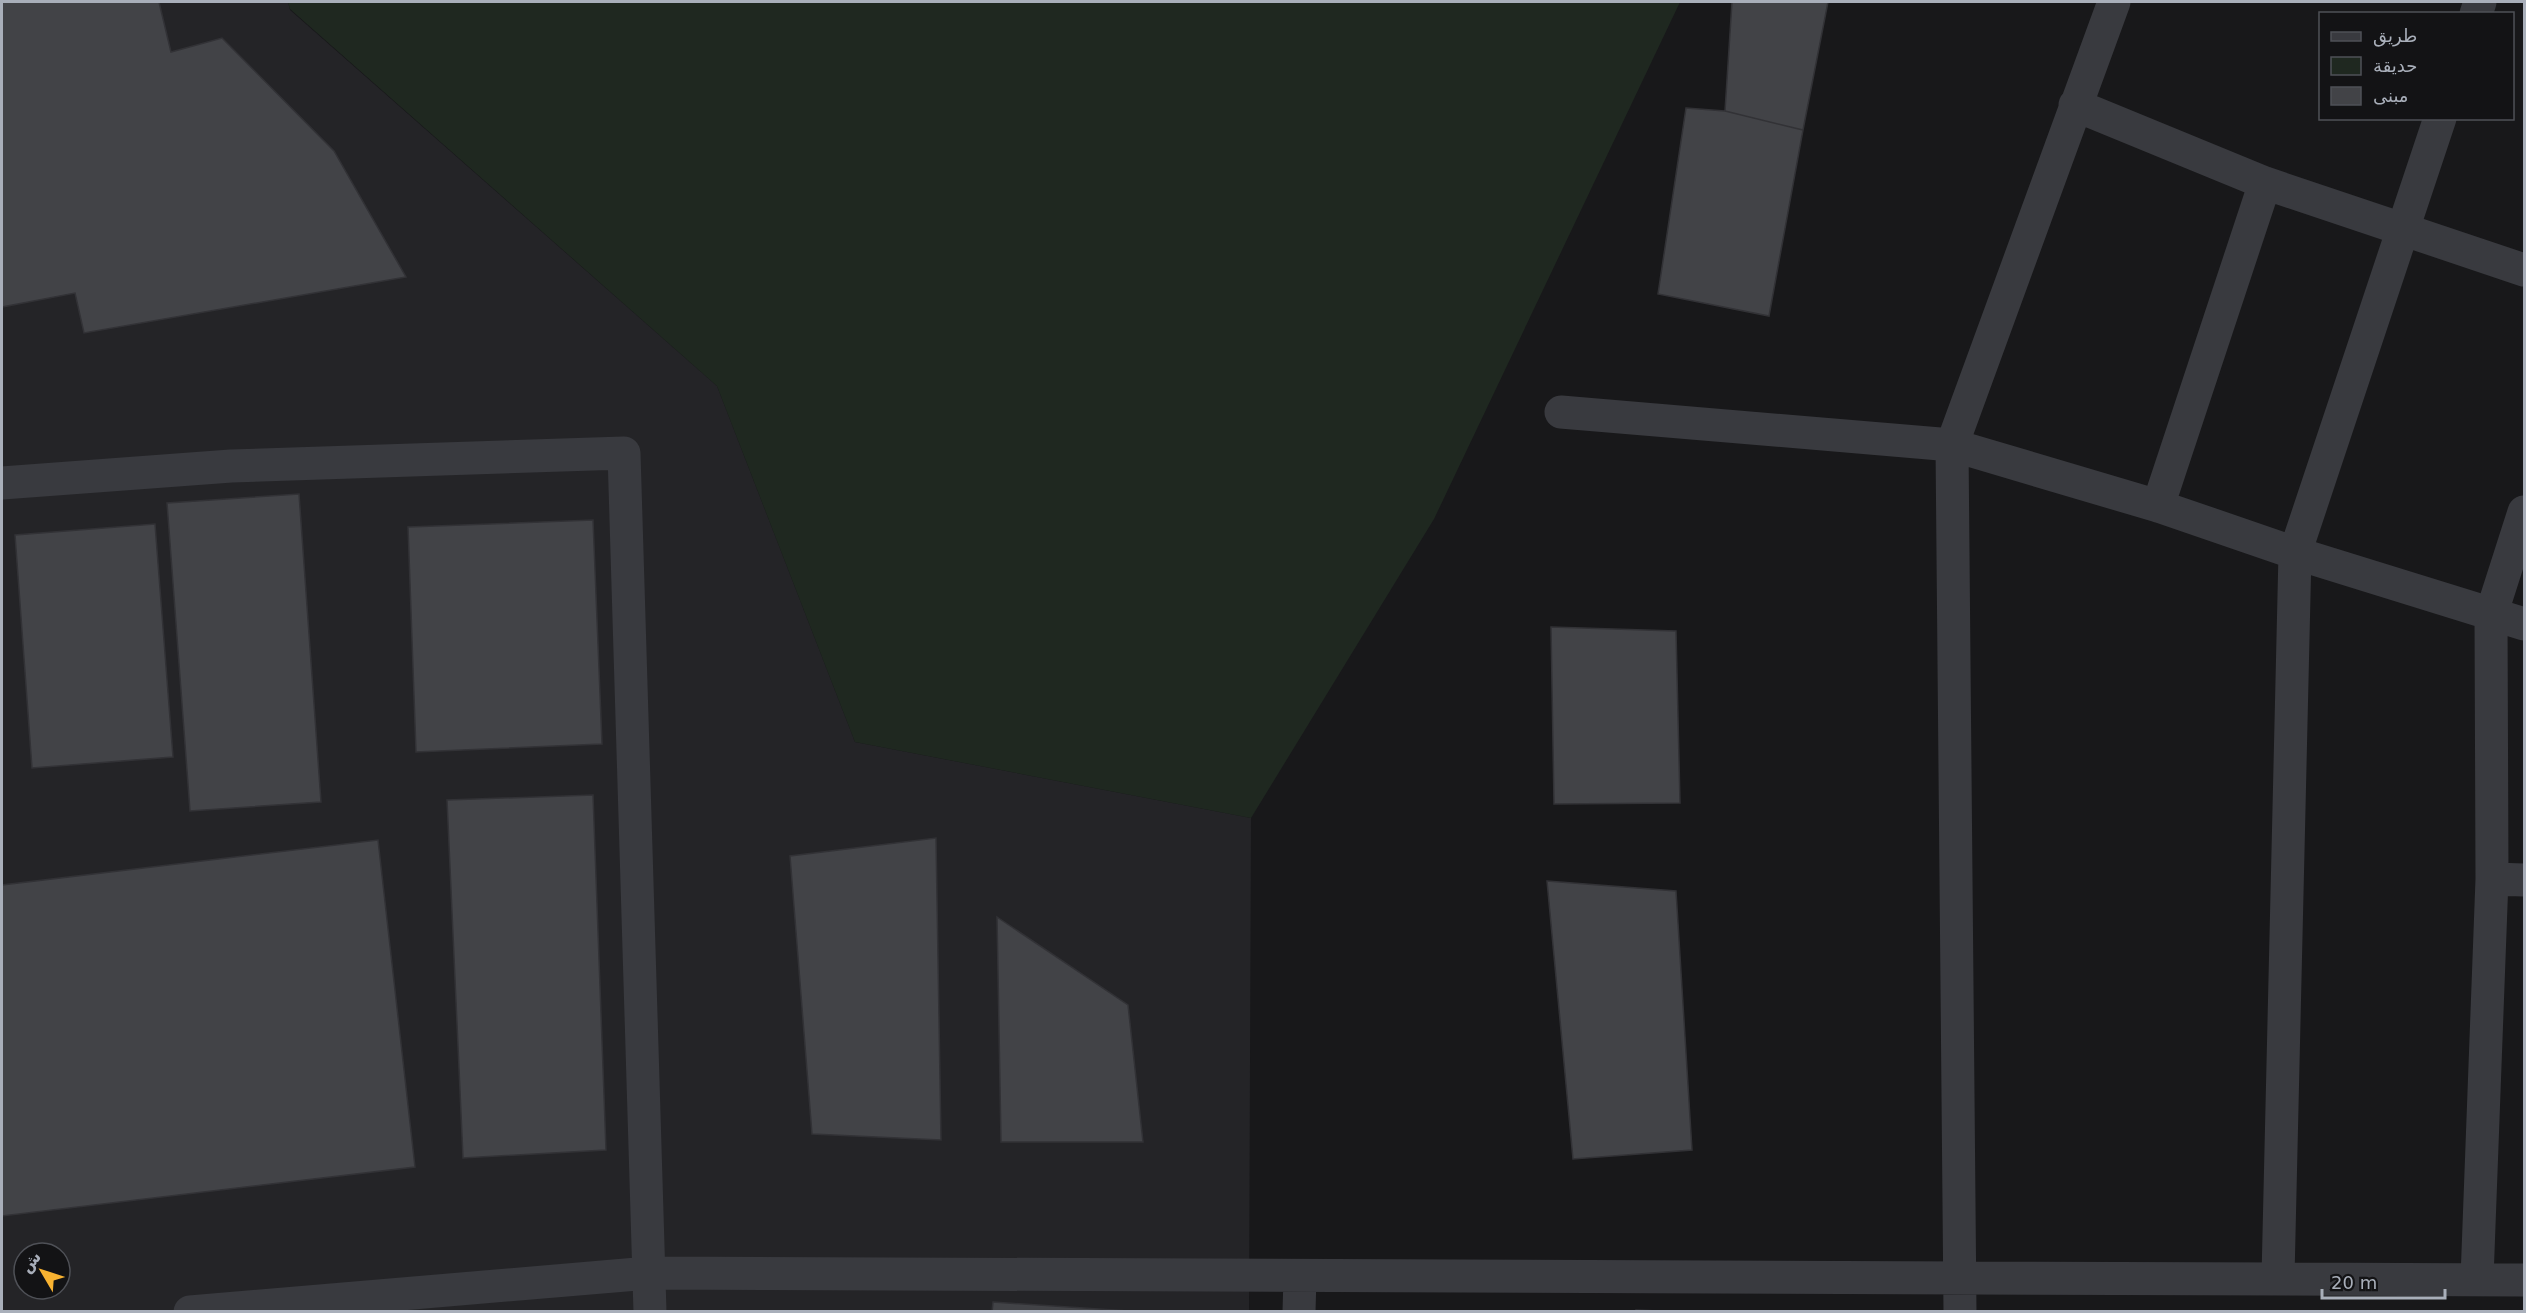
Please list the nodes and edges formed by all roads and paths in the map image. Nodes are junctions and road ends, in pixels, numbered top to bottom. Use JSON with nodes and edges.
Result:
{"nodes":[{"id":1,"x":2114,"y":2,"type":"edge"},
{"id":2,"x":2075,"y":105,"type":"junction"},
{"id":3,"x":2439,"y":120,"type":"edge"},
{"id":4,"x":2265,"y":183,"type":"junction"},
{"id":5,"x":2403,"y":229,"type":"junction"},
{"id":6,"x":2524,"y":270,"type":"edge"},
{"id":7,"x":1562,"y":412,"type":"dead end"},
{"id":8,"x":1952,"y":445,"type":"junction"},
{"id":9,"x":2,"y":483,"type":"edge"},
{"id":10,"x":2158,"y":506,"type":"junction"},
{"id":11,"x":2524,"y":512,"type":"edge"},
{"id":12,"x":2295,"y":553,"type":"junction"},
{"id":13,"x":2491,"y":615,"type":"junction"},
{"id":14,"x":2524,"y":624,"type":"edge"},
{"id":15,"x":2492,"y":879,"type":"junction"},
{"id":16,"x":2524,"y":880,"type":"edge"},
{"id":17,"x":650,"y":1273,"type":"junction"},
{"id":18,"x":1300,"y":1276,"type":"junction"},
{"id":19,"x":1961,"y":1276,"type":"junction"},
{"id":20,"x":2278,"y":1277,"type":"junction"},
{"id":21,"x":2477,"y":1279,"type":"junction"},
{"id":22,"x":2524,"y":1280,"type":"edge"},
{"id":23,"x":190,"y":1311,"type":"edge"},
{"id":24,"x":650,"y":1311,"type":"edge"},
{"id":25,"x":1299,"y":1311,"type":"edge"},
{"id":26,"x":1960,"y":1311,"type":"edge"}],
"edges":[{"from":1,"to":2,"type":"street"},
{"from":2,"to":4,"type":"street"},
{"from":2,"to":8,"type":"street"},
{"from":3,"to":5,"type":"street"},
{"from":4,"to":5,"type":"street"},
{"from":4,"to":10,"type":"street"},
{"from":5,"to":6,"type":"street"},
{"from":5,"to":12,"type":"street"},
{"from":7,"to":8,"type":"street"},
{"from":8,"to":10,"type":"street"},
{"from":8,"to":19,"type":"street"},
{"from":9,"to":17,"type":"street"},
{"from":10,"to":12,"type":"street"},
{"from":11,"to":13,"type":"street"},
{"from":12,"to":13,"type":"street"},
{"from":12,"to":20,"type":"street"},
{"from":13,"to":14,"type":"street"},
{"from":13,"to":15,"type":"street"},
{"from":15,"to":16,"type":"street"},
{"from":15,"to":21,"type":"street"},
{"from":17,"to":18,"type":"street"},
{"from":17,"to":23,"type":"street"},
{"from":17,"to":24,"type":"street"},
{"from":18,"to":19,"type":"street"},
{"from":18,"to":25,"type":"street"},
{"from":19,"to":20,"type":"street"},
{"from":19,"to":26,"type":"street"},
{"from":20,"to":21,"type":"street"},
{"from":21,"to":22,"type":"street"}]}
